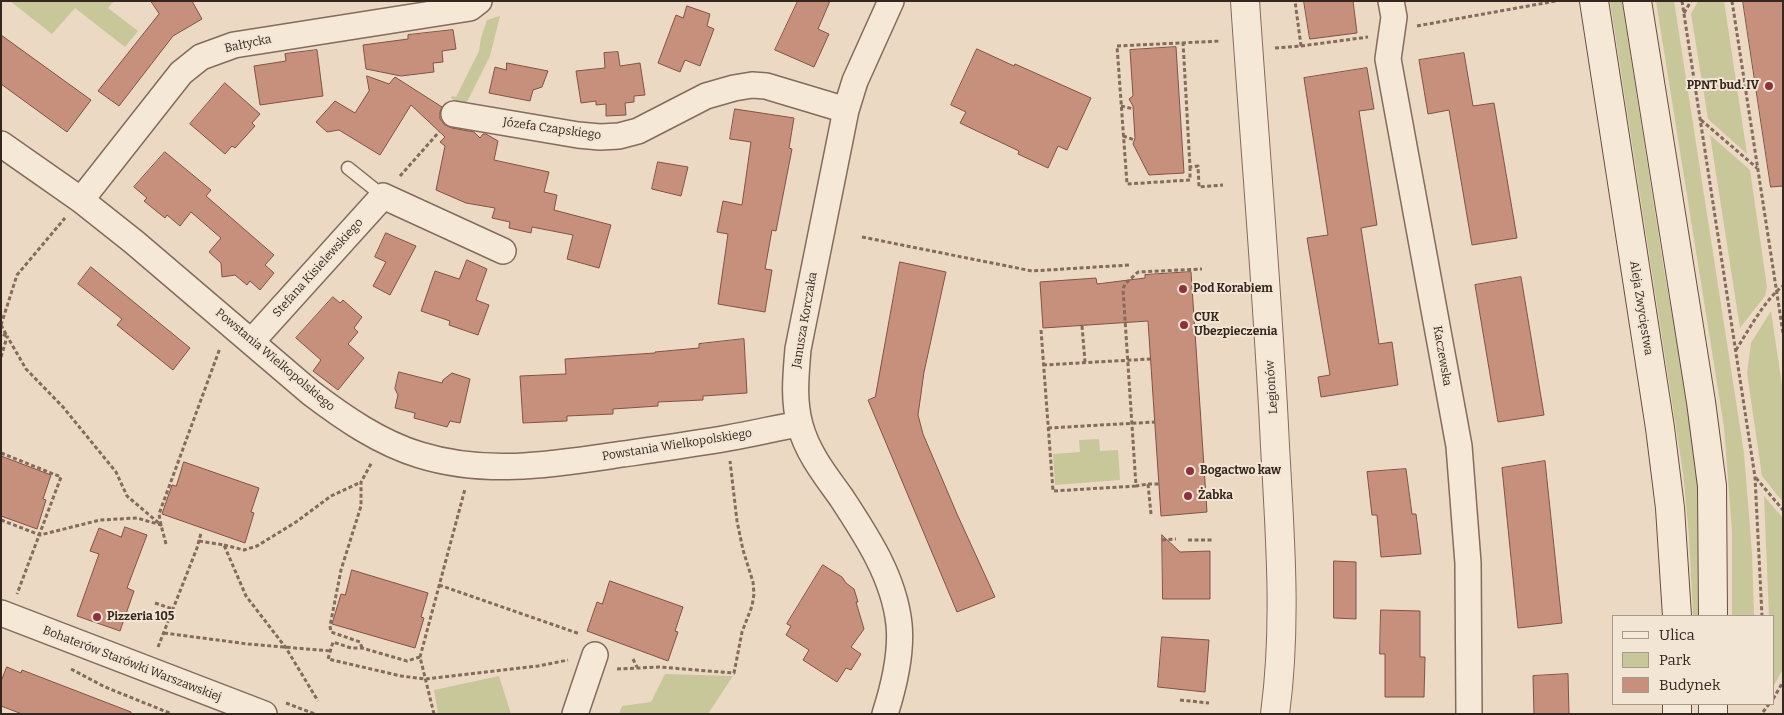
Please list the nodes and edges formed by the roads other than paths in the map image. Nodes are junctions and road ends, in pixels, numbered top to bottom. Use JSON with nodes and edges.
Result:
{"nodes":[{"id":1,"x":479,"y":1,"type":"edge"},
{"id":2,"x":891,"y":1,"type":"edge"},
{"id":3,"x":1245,"y":1,"type":"edge"},
{"id":4,"x":1391,"y":1,"type":"edge"},
{"id":5,"x":1594,"y":1,"type":"edge"},
{"id":6,"x":1637,"y":1,"type":"edge"},
{"id":7,"x":846,"y":110,"type":"junction"},
{"id":8,"x":454,"y":114,"type":"road end"},
{"id":9,"x":1,"y":144,"type":"edge"},
{"id":10,"x":348,"y":168,"type":"dead end"},
{"id":11,"x":383,"y":196,"type":"junction"},
{"id":12,"x":73,"y":209,"type":"junction"},
{"id":13,"x":504,"y":251,"type":"dead end"},
{"id":14,"x":252,"y":341,"type":"junction"},
{"id":15,"x":799,"y":424,"type":"junction"},
{"id":16,"x":6,"y":615,"type":"edge"},
{"id":17,"x":1676,"y":615,"type":"edge"},
{"id":18,"x":1713,"y":615,"type":"edge"},
{"id":19,"x":595,"y":655,"type":"road end"},
{"id":20,"x":264,"y":714,"type":"edge"},
{"id":21,"x":575,"y":714,"type":"edge"},
{"id":22,"x":884,"y":714,"type":"edge"},
{"id":23,"x":1275,"y":714,"type":"edge"},
{"id":24,"x":1469,"y":714,"type":"edge"}],
"edges":[{"from":1,"to":12,"type":"street","name":"Bałtycka"},
{"from":2,"to":7,"type":"street","name":"Janusza Korczaka"},
{"from":3,"to":23,"type":"main road","name":"Legionów"},
{"from":4,"to":24,"type":"street","name":"Kaczewska"},
{"from":5,"to":17,"type":"main road","name":"Aleja Zwycięstwa"},
{"from":6,"to":18,"type":"main road"},
{"from":7,"to":8,"type":"street","name":"Józefa Czapskiego"},
{"from":7,"to":15,"type":"street","name":"Janusza Korczaka"},
{"from":9,"to":12,"type":"street","name":"Powstania Wielkopolskiego"},
{"from":10,"to":11,"type":"lane"},
{"from":11,"to":13,"type":"street"},
{"from":11,"to":14,"type":"street","name":"Stefana Kisielewskiego"},
{"from":12,"to":14,"type":"street","name":"Powstania Wielkopolskiego"},
{"from":14,"to":15,"type":"street","name":"Powstania Wielkopolskiego"},
{"from":15,"to":22,"type":"street","name":"Janusza Korczaka"},
{"from":16,"to":20,"type":"street","name":"Bohaterów Starówki Warszawskiej"},
{"from":19,"to":21,"type":"street"}]}
